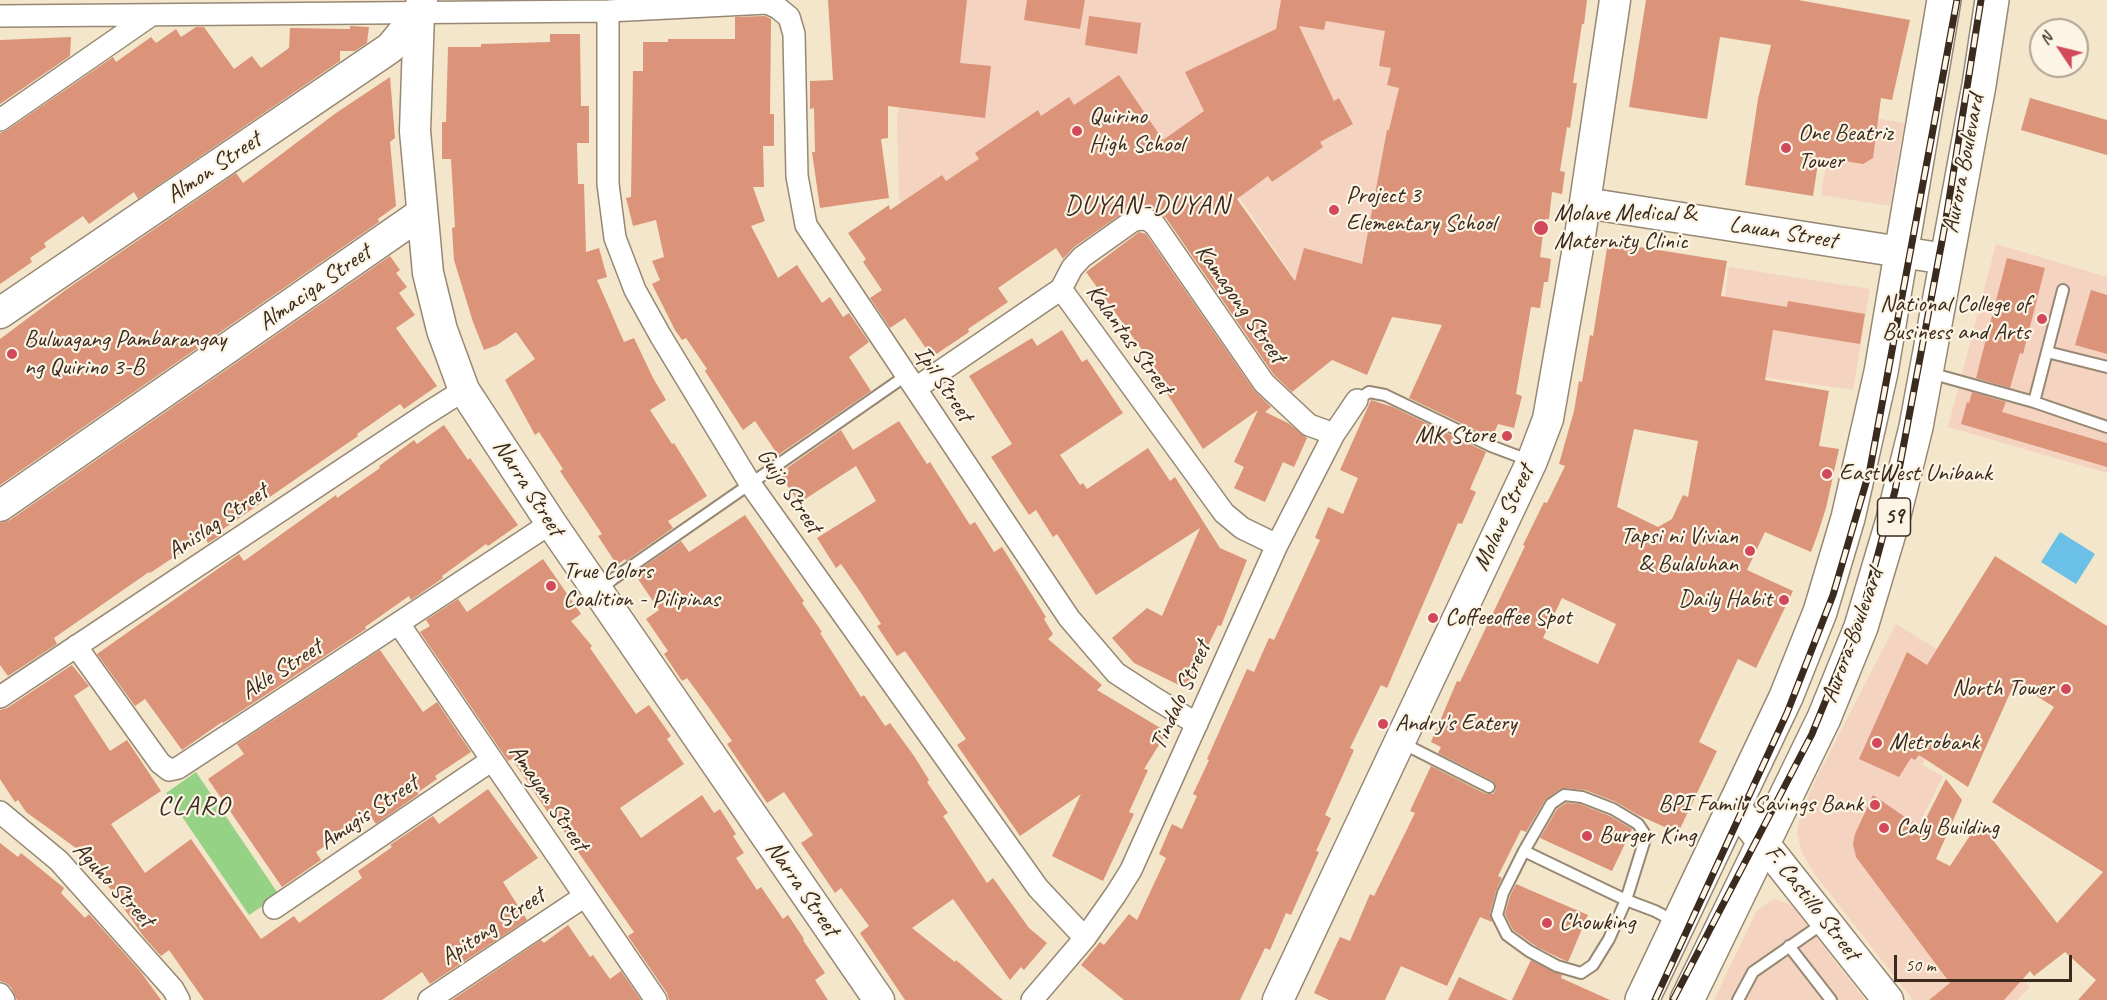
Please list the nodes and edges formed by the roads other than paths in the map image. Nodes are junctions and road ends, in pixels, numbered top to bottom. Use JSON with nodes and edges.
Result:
{"nodes":[{"id":1,"x":1615,"y":0,"type":"edge"},
{"id":2,"x":1944,"y":0,"type":"edge"},
{"id":3,"x":1992,"y":0,"type":"edge"},
{"id":4,"x":421,"y":6,"type":"edge"},
{"id":5,"x":608,"y":11,"type":"junction"},
{"id":6,"x":0,"y":16,"type":"edge"},
{"id":7,"x":150,"y":16,"type":"junction"},
{"id":8,"x":0,"y":120,"type":"edge"},
{"id":9,"x":1585,"y":203,"type":"junction"},
{"id":10,"x":422,"y":213,"type":"junction"},
{"id":11,"x":1901,"y":251,"type":"junction"},
{"id":12,"x":1946,"y":259,"type":"junction"},
{"id":13,"x":1061,"y":289,"type":"junction"},
{"id":14,"x":2063,"y":290,"type":"dead end"},
{"id":15,"x":0,"y":313,"type":"edge"},
{"id":16,"x":2046,"y":352,"type":"junction"},
{"id":17,"x":2107,"y":367,"type":"edge"},
{"id":18,"x":1927,"y":372,"type":"junction"},
{"id":19,"x":911,"y":382,"type":"junction"},
{"id":20,"x":465,"y":390,"type":"junction"},
{"id":21,"x":1357,"y":400,"type":"joint"},
{"id":22,"x":2034,"y":402,"type":"junction"},
{"id":23,"x":2107,"y":427,"type":"edge"},
{"id":24,"x":1334,"y":434,"type":"junction"},
{"id":25,"x":1532,"y":461,"type":"junction"},
{"id":26,"x":751,"y":484,"type":"junction"},
{"id":27,"x":0,"y":506,"type":"edge"},
{"id":28,"x":551,"y":523,"type":"junction"},
{"id":29,"x":1277,"y":545,"type":"junction"},
{"id":30,"x":598,"y":592,"type":"junction"},
{"id":31,"x":399,"y":624,"type":"junction"},
{"id":32,"x":76,"y":646,"type":"junction"},
{"id":33,"x":0,"y":697,"type":"edge"},
{"id":34,"x":1197,"y":724,"type":"junction"},
{"id":35,"x":1400,"y":742,"type":"junction"},
{"id":36,"x":492,"y":760,"type":"junction"},
{"id":37,"x":1489,"y":787,"type":"dead end"},
{"id":38,"x":1735,"y":807,"type":"junction"},
{"id":39,"x":0,"y":812,"type":"edge"},
{"id":40,"x":1763,"y":842,"type":"junction"},
{"id":41,"x":1524,"y":851,"type":"junction"},
{"id":42,"x":585,"y":896,"type":"junction"},
{"id":43,"x":1626,"y":900,"type":"junction"},
{"id":44,"x":274,"y":908,"type":"dead end"},
{"id":45,"x":1825,"y":922,"type":"junction"},
{"id":46,"x":1677,"y":923,"type":"junction"},
{"id":47,"x":1084,"y":938,"type":"junction"},
{"id":48,"x":1789,"y":946,"type":"junction"},
{"id":49,"x":0,"y":994,"type":"edge"},
{"id":50,"x":4,"y":1000,"type":"edge"},
{"id":51,"x":180,"y":1000,"type":"edge"},
{"id":52,"x":429,"y":1000,"type":"edge"},
{"id":53,"x":656,"y":1000,"type":"edge"},
{"id":54,"x":879,"y":1000,"type":"edge"},
{"id":55,"x":1032,"y":1000,"type":"edge"},
{"id":56,"x":1278,"y":1000,"type":"edge"},
{"id":57,"x":1642,"y":1000,"type":"edge"},
{"id":58,"x":1688,"y":1000,"type":"edge"},
{"id":59,"x":1738,"y":1000,"type":"edge"},
{"id":60,"x":1831,"y":1000,"type":"edge"},
{"id":61,"x":1888,"y":1000,"type":"edge"}],
"edges":[{"from":1,"to":9,"type":"street","name":"Molave Street"},
{"from":2,"to":11,"type":"main road","name":"Aurora Boulevard","number":"59"},
{"from":3,"to":12,"type":"main road","name":"Aurora Boulevard","number":"59"},
{"from":4,"to":5,"type":"street"},
{"from":4,"to":7,"type":"street"},
{"from":4,"to":10,"type":"street","name":"Narra Street"},
{"from":4,"to":15,"type":"street","name":"Almon Street"},
{"from":5,"to":19,"type":"street","name":"Ipil Street"},
{"from":5,"to":26,"type":"street","name":"Guijo Street"},
{"from":6,"to":7,"type":"street"},
{"from":7,"to":8,"type":"street"},
{"from":9,"to":11,"type":"street","name":"Lauan Street"},
{"from":9,"to":25,"type":"street","name":"Molave Street"},
{"from":10,"to":20,"type":"street","name":"Narra Street"},
{"from":10,"to":27,"type":"street","name":"Almaciga Street"},
{"from":11,"to":12,"type":"street","name":"Lauan Street"},
{"from":11,"to":38,"type":"main road","name":"Aurora Boulevard","number":"59"},
{"from":12,"to":18,"type":"main road","name":"Aurora Boulevard","number":"59"},
{"from":13,"to":19,"type":"street","name":"Kalantas Street"},
{"from":13,"to":24,"type":"street","name":"Kamagong Street"},
{"from":13,"to":29,"type":"street","name":"Kalantas Street"},
{"from":14,"to":16,"type":"lane"},
{"from":16,"to":17,"type":"lane"},
{"from":16,"to":22,"type":"lane"},
{"from":18,"to":22,"type":"lane"},
{"from":18,"to":40,"type":"main road","name":"Aurora Boulevard","number":"59"},
{"from":19,"to":26,"type":"lane","name":"Kalantas Street"},
{"from":19,"to":34,"type":"street","name":"Ipil Street"},
{"from":20,"to":28,"type":"street","name":"Narra Street"},
{"from":20,"to":32,"type":"street","name":"Anislag Street"},
{"from":21,"to":24,"type":"street","name":"Tindalo Street"},
{"from":21,"to":25,"type":"lane"},
{"from":22,"to":23,"type":"lane"},
{"from":24,"to":29,"type":"street","name":"Tindalo Street"},
{"from":25,"to":35,"type":"street","name":"Molave Street"},
{"from":26,"to":30,"type":"lane","name":"Kalantas Street"},
{"from":26,"to":47,"type":"street","name":"Guijo Street"},
{"from":28,"to":30,"type":"street","name":"Narra Street"},
{"from":28,"to":31,"type":"street","name":"Akle Street"},
{"from":29,"to":34,"type":"street","name":"Tindalo Street"},
{"from":30,"to":54,"type":"street","name":"Narra Street"},
{"from":31,"to":32,"type":"street","name":"Akle Street"},
{"from":31,"to":36,"type":"street","name":"Amayan Street"},
{"from":32,"to":33,"type":"street","name":"Anislag Street"},
{"from":34,"to":47,"type":"street","name":"Tindalo Street"},
{"from":35,"to":37,"type":"lane"},
{"from":35,"to":56,"type":"street","name":"Molave Street"},
{"from":36,"to":42,"type":"street","name":"Amayan Street"},
{"from":36,"to":44,"type":"street","name":"Amugis Street"},
{"from":38,"to":40,"type":"street","name":"F. Castillo Street"},
{"from":38,"to":46,"type":"main road","name":"Aurora Boulevard","number":"59"},
{"from":39,"to":51,"type":"street","name":"Aguho Street"},
{"from":40,"to":45,"type":"street","name":"F. Castillo Street"},
{"from":40,"to":58,"type":"main road","name":"Aurora Boulevard","number":"59"},
{"from":41,"to":43,"type":"lane"},
{"from":41,"to":43,"type":"lane"},
{"from":41,"to":43,"type":"lane"},
{"from":42,"to":52,"type":"street","name":"Apitong Street"},
{"from":42,"to":53,"type":"street","name":"Amayan Street"},
{"from":43,"to":46,"type":"lane"},
{"from":45,"to":48,"type":"lane"},
{"from":45,"to":61,"type":"street","name":"F. Castillo Street"},
{"from":46,"to":57,"type":"main road","name":"Aurora Boulevard","number":"59"},
{"from":47,"to":55,"type":"street","name":"Tindalo Street"},
{"from":48,"to":59,"type":"lane"},
{"from":48,"to":60,"type":"lane"},
{"from":49,"to":50,"type":"street"}]}
